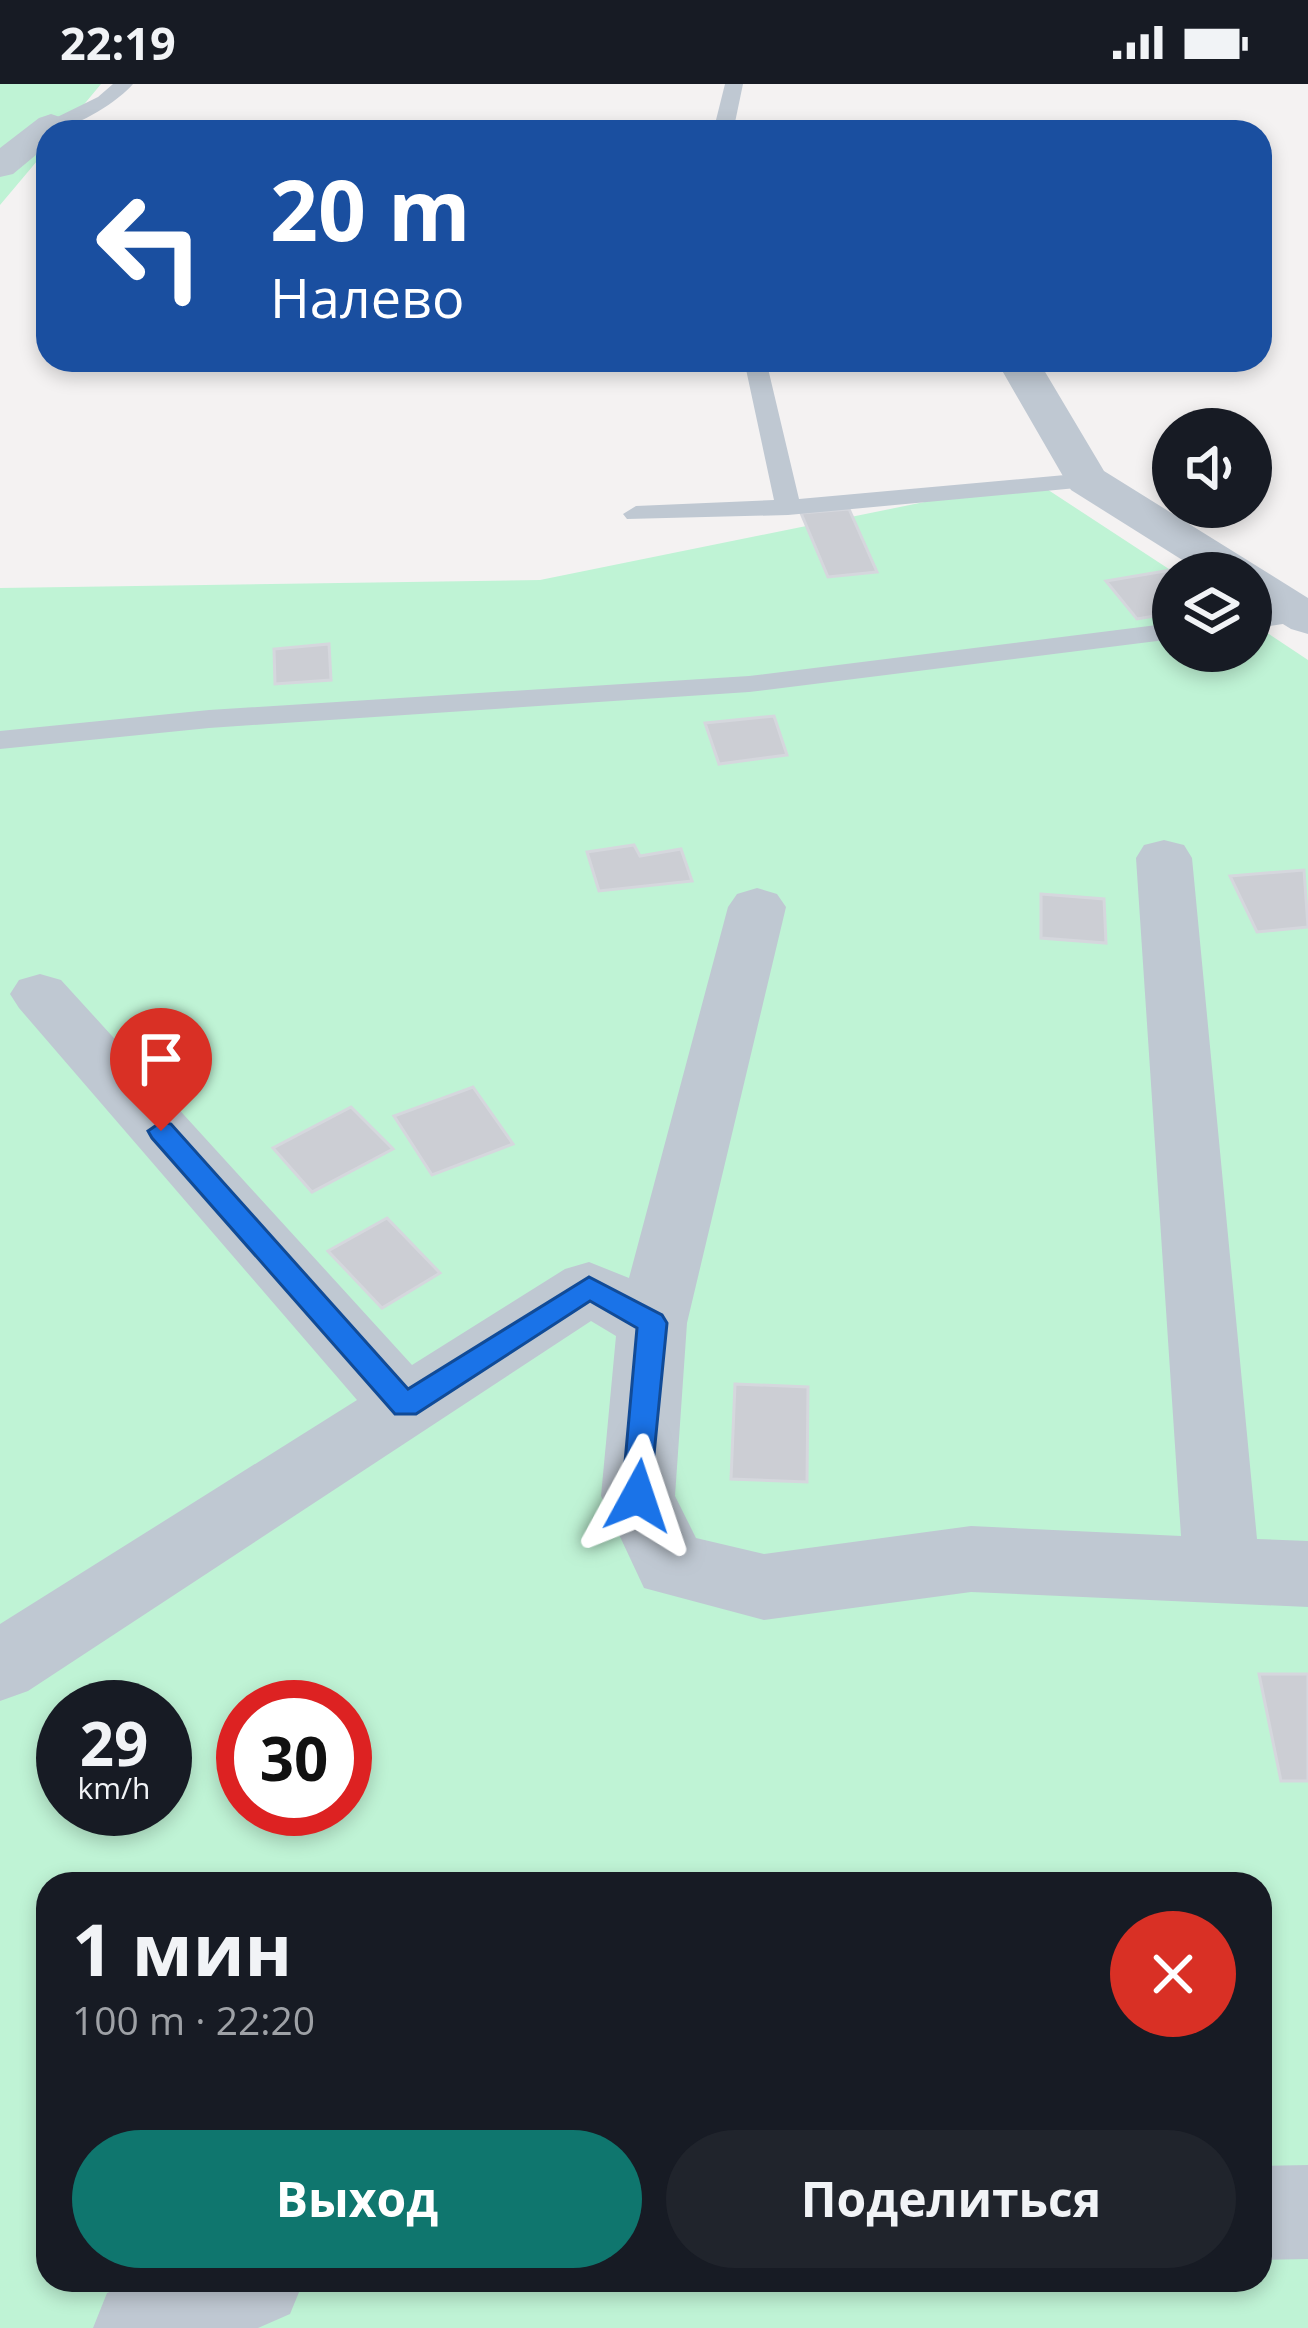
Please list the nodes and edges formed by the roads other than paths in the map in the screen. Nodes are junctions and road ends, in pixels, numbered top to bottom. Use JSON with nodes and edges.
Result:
{"nodes":[{"id":1,"x":124,"y":84,"type":"edge"},
{"id":2,"x":734,"y":84,"type":"edge"},
{"id":3,"x":0,"y":119,"type":"edge"},
{"id":4,"x":61,"y":120,"type":"edge"},
{"id":5,"x":726,"y":120,"type":"edge"},
{"id":6,"x":36,"y":123,"type":"edge"},
{"id":7,"x":36,"y":136,"type":"edge"},
{"id":8,"x":0,"y":166,"type":"edge"},
{"id":9,"x":758,"y":372,"type":"edge"},
{"id":10,"x":1024,"y":372,"type":"edge"},
{"id":11,"x":1087,"y":480,"type":"junction"},
{"id":12,"x":788,"y":507,"type":"junction"},
{"id":13,"x":636,"y":514,"type":"dead end"},
{"id":14,"x":1202,"y":552,"type":"edge"},
{"id":15,"x":1272,"y":596,"type":"edge"},
{"id":16,"x":1305,"y":617,"type":"edge"},
{"id":17,"x":1272,"y":619,"type":"edge"},
{"id":18,"x":1152,"y":634,"type":"edge"},
{"id":19,"x":0,"y":740,"type":"edge"},
{"id":20,"x":1164,"y":857,"type":"dead end"},
{"id":21,"x":757,"y":907,"type":"dead end"},
{"id":22,"x":40,"y":994,"type":"dead end"},
{"id":23,"x":652,"y":1323,"type":"junction"},
{"id":24,"x":406,"y":1406,"type":"junction"},
{"id":25,"x":1222,"y":1570,"type":"junction"},
{"id":26,"x":1308,"y":1574,"type":"edge"},
{"id":27,"x":0,"y":1666,"type":"edge"},
{"id":28,"x":1308,"y":2212,"type":"edge"},
{"id":29,"x":1272,"y":2213,"type":"edge"},
{"id":30,"x":228,"y":2292,"type":"edge"},
{"id":31,"x":142,"y":2328,"type":"edge"}],
"edges":[{"from":1,"to":4,"type":"lane"},
{"from":2,"to":5,"type":"lane"},
{"from":3,"to":6,"type":"street"},
{"from":7,"to":8,"type":"street"},
{"from":9,"to":12,"type":"lane"},
{"from":10,"to":11,"type":"street"},
{"from":11,"to":12,"type":"lane"},
{"from":11,"to":14,"type":"street"},
{"from":12,"to":13,"type":"lane"},
{"from":15,"to":16,"type":"street"},
{"from":16,"to":17,"type":"lane"},
{"from":18,"to":19,"type":"lane"},
{"from":20,"to":25,"type":"street"},
{"from":21,"to":23,"type":"street"},
{"from":22,"to":24,"type":"street"},
{"from":23,"to":24,"type":"street"},
{"from":23,"to":25,"type":"street"},
{"from":24,"to":27,"type":"street"},
{"from":25,"to":26,"type":"street"},
{"from":28,"to":29,"type":"street"},
{"from":30,"to":31,"type":"street"}]}
